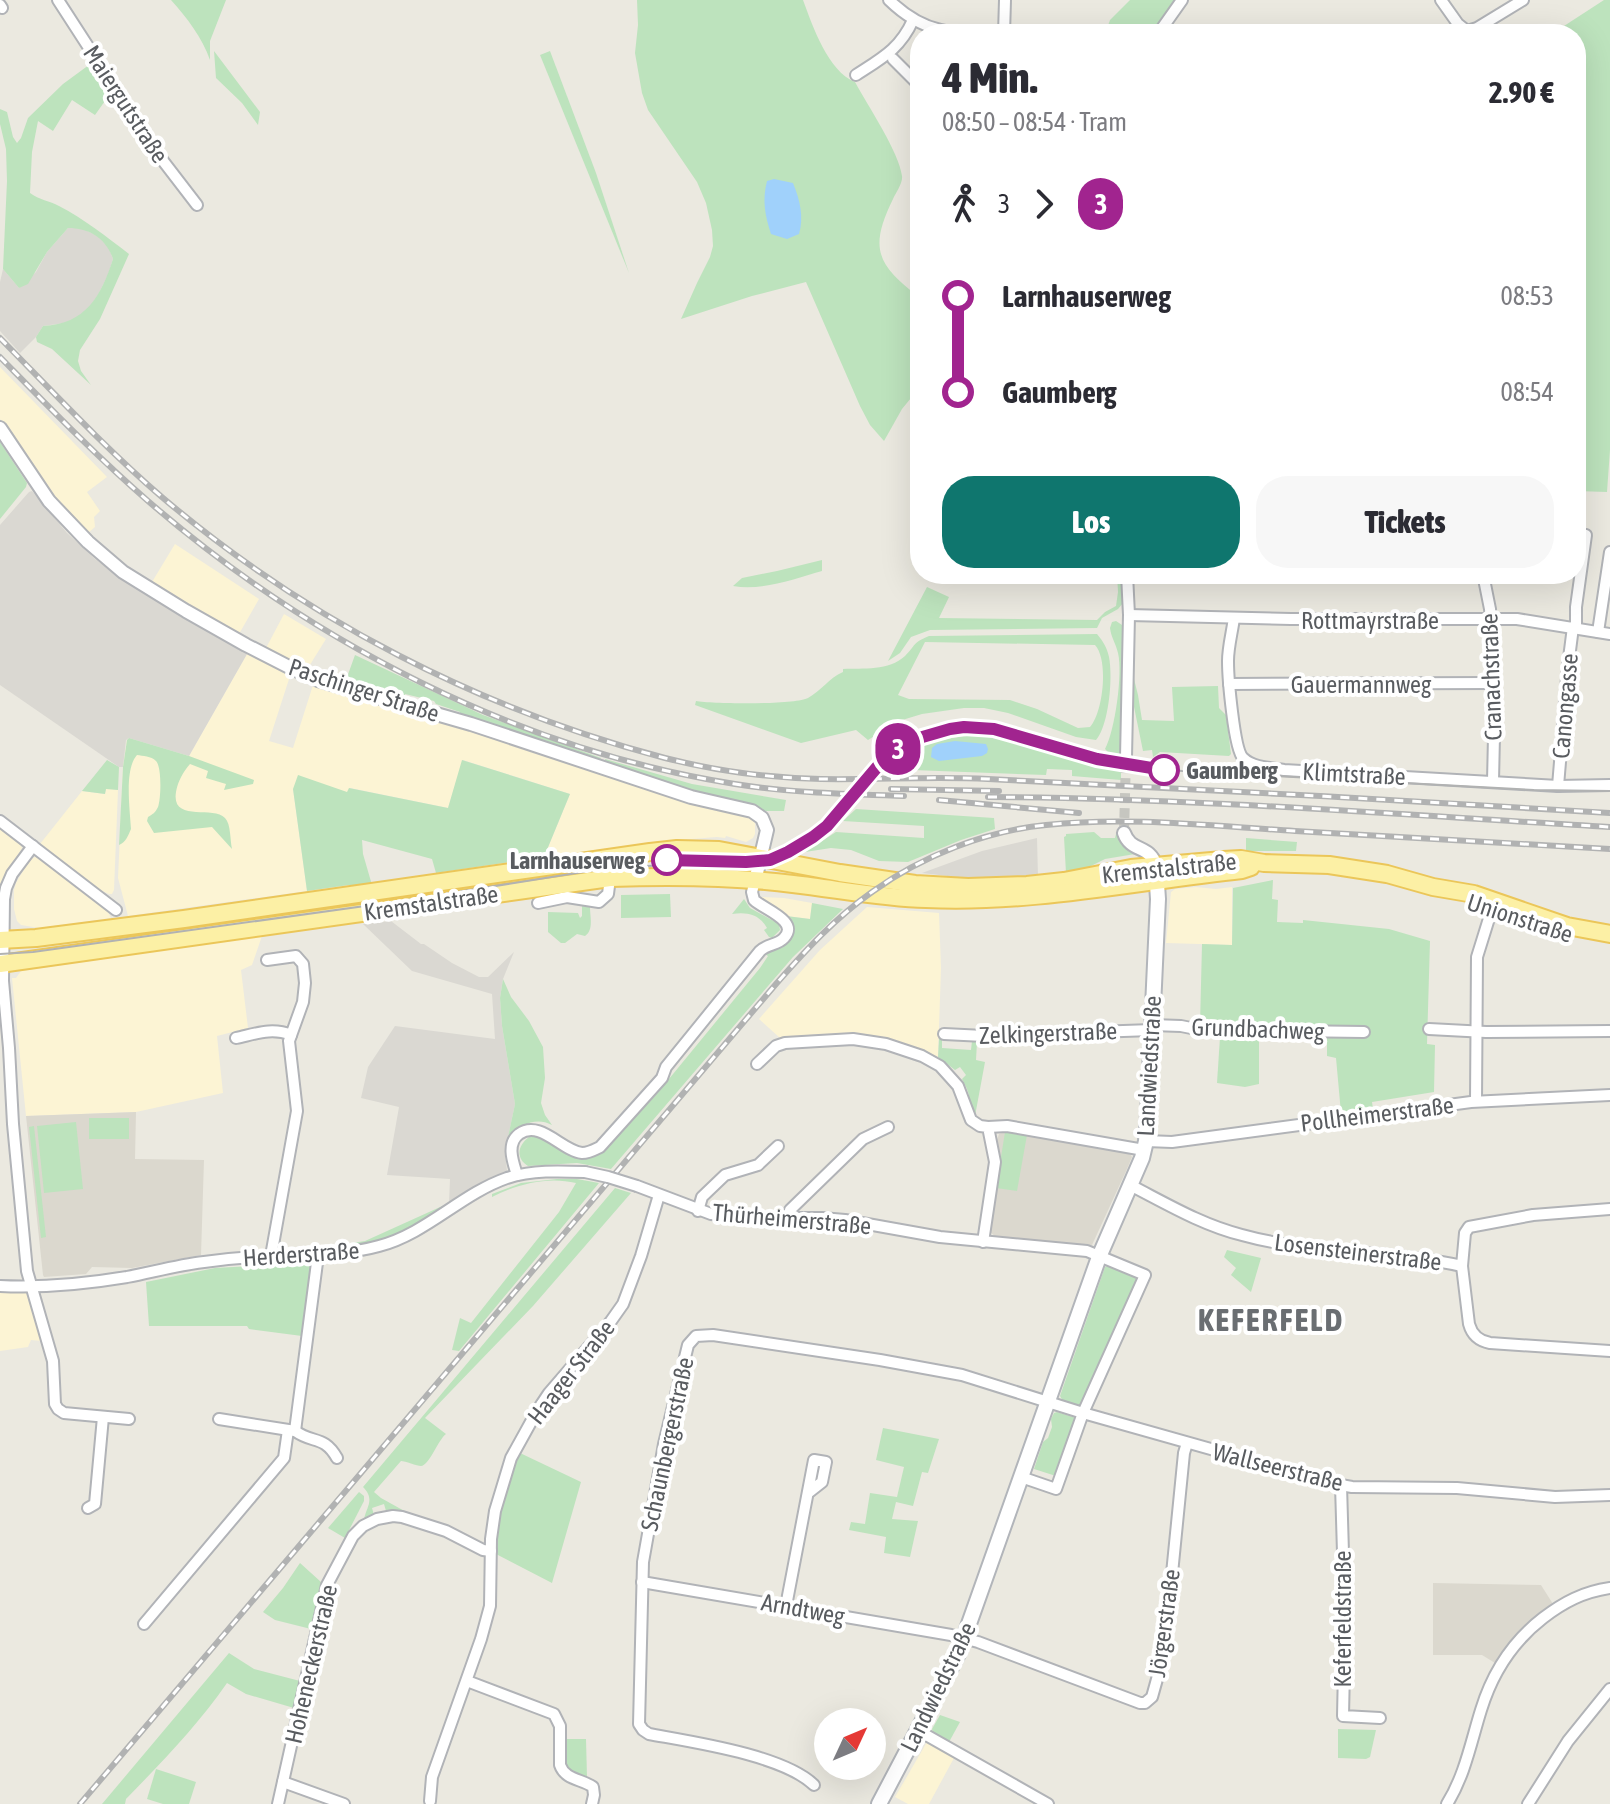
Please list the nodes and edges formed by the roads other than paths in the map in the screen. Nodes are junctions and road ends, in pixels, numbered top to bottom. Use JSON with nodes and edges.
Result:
{"nodes":[{"id":1,"x":58,"y":0,"type":"edge"},
{"id":2,"x":889,"y":0,"type":"edge"},
{"id":3,"x":1005,"y":0,"type":"edge"},
{"id":4,"x":1182,"y":0,"type":"edge"},
{"id":5,"x":1441,"y":0,"type":"edge"},
{"id":6,"x":1523,"y":0,"type":"edge"},
{"id":7,"x":913,"y":20,"type":"junction"},
{"id":8,"x":911,"y":24,"type":"edge"},
{"id":9,"x":923,"y":24,"type":"edge"},
{"id":10,"x":1004,"y":24,"type":"edge"},
{"id":11,"x":1165,"y":24,"type":"edge"},
{"id":12,"x":1458,"y":24,"type":"edge"},
{"id":13,"x":1484,"y":24,"type":"edge"},
{"id":14,"x":910,"y":28,"type":"edge"},
{"id":15,"x":893,"y":59,"type":"dead end"},
{"id":16,"x":856,"y":75,"type":"dead end"},
{"id":17,"x":910,"y":76,"type":"edge"},
{"id":18,"x":197,"y":205,"type":"dead end"},
{"id":19,"x":0,"y":428,"type":"edge"},
{"id":20,"x":1610,"y":552,"type":"edge"},
{"id":21,"x":1127,"y":584,"type":"edge"},
{"id":22,"x":1485,"y":584,"type":"edge"},
{"id":23,"x":1579,"y":584,"type":"edge"},
{"id":24,"x":1129,"y":615,"type":"junction"},
{"id":25,"x":1234,"y":618,"type":"junction"},
{"id":26,"x":1491,"y":619,"type":"junction"},
{"id":27,"x":1574,"y":627,"type":"junction"},
{"id":28,"x":1604,"y":633,"type":"edge"},
{"id":29,"x":1493,"y":683,"type":"junction"},
{"id":30,"x":1229,"y":684,"type":"junction"},
{"id":31,"x":1126,"y":757,"type":"tunnel mouth"},
{"id":32,"x":1493,"y":781,"type":"junction"},
{"id":33,"x":1610,"y":785,"type":"edge"},
{"id":34,"x":1558,"y":786,"type":"junction"},
{"id":35,"x":0,"y":821,"type":"edge"},
{"id":36,"x":1124,"y":833,"type":"dead end"},
{"id":37,"x":33,"y":846,"type":"junction"},
{"id":38,"x":761,"y":858,"type":"junction"},
{"id":39,"x":1264,"y":863,"type":"joint"},
{"id":40,"x":1156,"y":873,"type":"junction"},
{"id":41,"x":610,"y":878,"type":"junction"},
{"id":42,"x":755,"y":881,"type":"junction"},
{"id":43,"x":1433,"y":887,"type":"junction"},
{"id":44,"x":538,"y":903,"type":"dead end"},
{"id":45,"x":116,"y":910,"type":"dead end"},
{"id":46,"x":1491,"y":912,"type":"junction"},
{"id":47,"x":1610,"y":934,"type":"edge"},
{"id":48,"x":2,"y":940,"type":"edge"},
{"id":49,"x":1610,"y":942,"type":"edge"},
{"id":50,"x":267,"y":960,"type":"dead end"},
{"id":51,"x":1,"y":964,"type":"edge"},
{"id":52,"x":1152,"y":1027,"type":"junction"},
{"id":53,"x":1429,"y":1029,"type":"dead end"},
{"id":54,"x":1476,"y":1031,"type":"junction"},
{"id":55,"x":1610,"y":1031,"type":"edge"},
{"id":56,"x":1364,"y":1032,"type":"dead end"},
{"id":57,"x":944,"y":1034,"type":"dead end"},
{"id":58,"x":291,"y":1035,"type":"junction"},
{"id":59,"x":236,"y":1038,"type":"dead end"},
{"id":60,"x":757,"y":1064,"type":"dead end"},
{"id":61,"x":1610,"y":1095,"type":"edge"},
{"id":62,"x":1476,"y":1101,"type":"junction"},
{"id":63,"x":888,"y":1127,"type":"dead end"},
{"id":64,"x":988,"y":1127,"type":"junction"},
{"id":65,"x":778,"y":1146,"type":"dead end"},
{"id":66,"x":1145,"y":1146,"type":"junction"},
{"id":67,"x":585,"y":1172,"type":"joint"},
{"id":68,"x":517,"y":1175,"type":"junction"},
{"id":69,"x":1130,"y":1185,"type":"junction"},
{"id":70,"x":659,"y":1195,"type":"junction"},
{"id":71,"x":1610,"y":1209,"type":"edge"},
{"id":72,"x":698,"y":1211,"type":"junction"},
{"id":73,"x":789,"y":1218,"type":"junction"},
{"id":74,"x":983,"y":1242,"type":"junction"},
{"id":75,"x":318,"y":1255,"type":"junction"},
{"id":76,"x":271,"y":1256,"type":"junction"},
{"id":77,"x":1099,"y":1257,"type":"junction"},
{"id":78,"x":1462,"y":1266,"type":"junction"},
{"id":79,"x":0,"y":1286,"type":"edge"},
{"id":80,"x":32,"y":1286,"type":"junction"},
{"id":81,"x":1610,"y":1351,"type":"edge"},
{"id":82,"x":1047,"y":1403,"type":"junction"},
{"id":83,"x":1083,"y":1413,"type":"junction"},
{"id":84,"x":103,"y":1417,"type":"junction"},
{"id":85,"x":129,"y":1419,"type":"dead end"},
{"id":86,"x":219,"y":1419,"type":"dead end"},
{"id":87,"x":291,"y":1430,"type":"junction"},
{"id":88,"x":1187,"y":1443,"type":"junction"},
{"id":89,"x":337,"y":1458,"type":"dead end"},
{"id":90,"x":1021,"y":1477,"type":"junction"},
{"id":91,"x":1341,"y":1485,"type":"junction"},
{"id":92,"x":808,"y":1493,"type":"dead end"},
{"id":93,"x":1610,"y":1495,"type":"edge"},
{"id":94,"x":88,"y":1508,"type":"dead end"},
{"id":95,"x":491,"y":1551,"type":"junction"},
{"id":96,"x":642,"y":1582,"type":"junction"},
{"id":97,"x":1610,"y":1588,"type":"edge"},
{"id":98,"x":786,"y":1606,"type":"junction"},
{"id":99,"x":144,"y":1624,"type":"dead end"},
{"id":100,"x":964,"y":1639,"type":"junction"},
{"id":101,"x":467,"y":1681,"type":"junction"},
{"id":102,"x":1610,"y":1689,"type":"edge"},
{"id":103,"x":1380,"y":1718,"type":"dead end"},
{"id":104,"x":919,"y":1731,"type":"junction"},
{"id":105,"x":283,"y":1782,"type":"junction"},
{"id":106,"x":814,"y":1785,"type":"dead end"},
{"id":107,"x":430,"y":1801,"type":"dead end"},
{"id":108,"x":278,"y":1804,"type":"edge"},
{"id":109,"x":344,"y":1804,"type":"edge"},
{"id":110,"x":592,"y":1804,"type":"edge"},
{"id":111,"x":879,"y":1804,"type":"edge"},
{"id":112,"x":1048,"y":1804,"type":"edge"},
{"id":113,"x":1447,"y":1804,"type":"edge"},
{"id":114,"x":1528,"y":1804,"type":"edge"}],
"edges":[{"from":1,"to":18,"type":"street","name":"Maiergutstraße"},
{"from":2,"to":7,"type":"street"},
{"from":3,"to":10,"type":"street"},
{"from":4,"to":11,"type":"street"},
{"from":5,"to":12,"type":"street"},
{"from":6,"to":13,"type":"street"},
{"from":7,"to":8,"type":"street"},
{"from":7,"to":9,"type":"street"},
{"from":14,"to":16,"type":"street"},
{"from":15,"to":17,"type":"street"},
{"from":19,"to":38,"type":"street","name":"Paschinger Straße"},
{"from":20,"to":28,"type":"street"},
{"from":21,"to":24,"type":"street"},
{"from":22,"to":26,"type":"street","name":"Cranachstraße"},
{"from":23,"to":27,"type":"street","name":"Canongasse"},
{"from":24,"to":25,"type":"street","name":"Rottmayrstraße"},
{"from":24,"to":31,"type":"street"},
{"from":25,"to":26,"type":"street","name":"Rottmayrstraße"},
{"from":25,"to":30,"type":"street","name":"Klimtstraße"},
{"from":26,"to":27,"type":"street","name":"Rottmayrstraße"},
{"from":26,"to":29,"type":"street","name":"Cranachstraße"},
{"from":27,"to":28,"type":"street","name":"Rottmayrstraße"},
{"from":27,"to":34,"type":"street","name":"Canongasse"},
{"from":29,"to":30,"type":"street","name":"Gauermannweg"},
{"from":29,"to":32,"type":"street","name":"Cranachstraße"},
{"from":30,"to":32,"type":"street","name":"Klimtstraße"},
{"from":32,"to":34,"type":"street","name":"Klimtstraße"},
{"from":33,"to":34,"type":"street","name":"Klimtstraße"},
{"from":35,"to":37,"type":"street"},
{"from":36,"to":40,"type":"street"},
{"from":37,"to":45,"type":"street"},
{"from":37,"to":48,"type":"street"},
{"from":38,"to":40,"type":"main road","name":"Kremstalstraße"},
{"from":38,"to":42,"type":"street"},
{"from":38,"to":48,"type":"main road","name":"Kremstalstraße"},
{"from":39,"to":40,"type":"main road","name":"Kremstalstraße"},
{"from":39,"to":43,"type":"main road","name":"Unionstraße"},
{"from":40,"to":42,"type":"main road","name":"Kremstalstraße"},
{"from":40,"to":52,"type":"main road","name":"Landwiedstraße"},
{"from":41,"to":42,"type":"main road","name":"Kremstalstraße"},
{"from":41,"to":44,"type":"street"},
{"from":41,"to":51,"type":"main road","name":"Kremstalstraße"},
{"from":42,"to":68,"type":"street"},
{"from":43,"to":46,"type":"main road","name":"Unionstraße"},
{"from":43,"to":47,"type":"main road","name":"Unionstraße"},
{"from":46,"to":49,"type":"main road","name":"Unionstraße"},
{"from":46,"to":54,"type":"street"},
{"from":48,"to":51,"type":"street"},
{"from":50,"to":58,"type":"street"},
{"from":51,"to":80,"type":"street"},
{"from":52,"to":56,"type":"street","name":"Grundbachweg"},
{"from":52,"to":57,"type":"street","name":"Zelkingerstraße"},
{"from":52,"to":66,"type":"main road","name":"Landwiedstraße"},
{"from":53,"to":54,"type":"street"},
{"from":54,"to":55,"type":"street"},
{"from":54,"to":62,"type":"street"},
{"from":58,"to":59,"type":"street"},
{"from":58,"to":76,"type":"street"},
{"from":60,"to":64,"type":"street"},
{"from":61,"to":62,"type":"street","name":"Pollheimerstraße"},
{"from":62,"to":66,"type":"street","name":"Pollheimerstraße"},
{"from":63,"to":73,"type":"street"},
{"from":64,"to":66,"type":"street","name":"Pollheimerstraße"},
{"from":64,"to":74,"type":"street"},
{"from":65,"to":72,"type":"street"},
{"from":66,"to":69,"type":"main road","name":"Landwiedstraße"},
{"from":67,"to":68,"type":"street","name":"Herderstraße"},
{"from":67,"to":70,"type":"street","name":"Thürheimerstraße","bridge":true},
{"from":68,"to":75,"type":"street","name":"Herderstraße"},
{"from":69,"to":77,"type":"main road","name":"Landwiedstraße"},
{"from":69,"to":78,"type":"street","name":"Losensteinerstraße"},
{"from":70,"to":72,"type":"street","name":"Thürheimerstraße"},
{"from":70,"to":95,"type":"street","name":"Haager Straße"},
{"from":71,"to":78,"type":"street","name":"Losensteinerstraße"},
{"from":72,"to":73,"type":"street","name":"Thürheimerstraße"},
{"from":73,"to":74,"type":"street","name":"Thürheimerstraße"},
{"from":74,"to":77,"type":"street","name":"Thürheimerstraße"},
{"from":75,"to":76,"type":"street","name":"Herderstraße"},
{"from":75,"to":87,"type":"street"},
{"from":76,"to":80,"type":"street","name":"Herderstraße"},
{"from":77,"to":82,"type":"main road","name":"Landwiedstraße"},
{"from":77,"to":83,"type":"street"},
{"from":78,"to":81,"type":"street"},
{"from":79,"to":80,"type":"street","name":"Herderstraße"},
{"from":80,"to":84,"type":"street"},
{"from":82,"to":83,"type":"street","name":"Wallseerstraße"},
{"from":82,"to":90,"type":"main road","name":"Landwiedstraße"},
{"from":82,"to":96,"type":"street","name":"Schaunbergerstraße"},
{"from":83,"to":88,"type":"street","name":"Wallseerstraße"},
{"from":83,"to":90,"type":"street"},
{"from":84,"to":85,"type":"street"},
{"from":84,"to":94,"type":"street"},
{"from":86,"to":87,"type":"street"},
{"from":87,"to":89,"type":"street"},
{"from":87,"to":99,"type":"street"},
{"from":88,"to":91,"type":"street","name":"Wallseerstraße"},
{"from":88,"to":100,"type":"street","name":"Jörgerstraße"},
{"from":90,"to":100,"type":"main road","name":"Landwiedstraße"},
{"from":91,"to":93,"type":"street","name":"Wallseerstraße"},
{"from":91,"to":103,"type":"street","name":"Keferfeldstraße"},
{"from":92,"to":98,"type":"street"},
{"from":95,"to":101,"type":"street","name":"Haager Straße"},
{"from":95,"to":105,"type":"street","name":"Hoheneckerstraße"},
{"from":96,"to":98,"type":"street","name":"Arndtweg"},
{"from":96,"to":106,"type":"street","name":"Schaunbergerstraße"},
{"from":97,"to":113,"type":"street"},
{"from":98,"to":100,"type":"street","name":"Arndtweg"},
{"from":100,"to":104,"type":"main road","name":"Landwiedstraße"},
{"from":101,"to":107,"type":"street","name":"Haager Straße"},
{"from":101,"to":110,"type":"street"},
{"from":102,"to":114,"type":"street"},
{"from":104,"to":111,"type":"main road","name":"Landwiedstraße"},
{"from":104,"to":112,"type":"street"},
{"from":105,"to":108,"type":"street","name":"Hoheneckerstraße"},
{"from":105,"to":109,"type":"street"}]}
